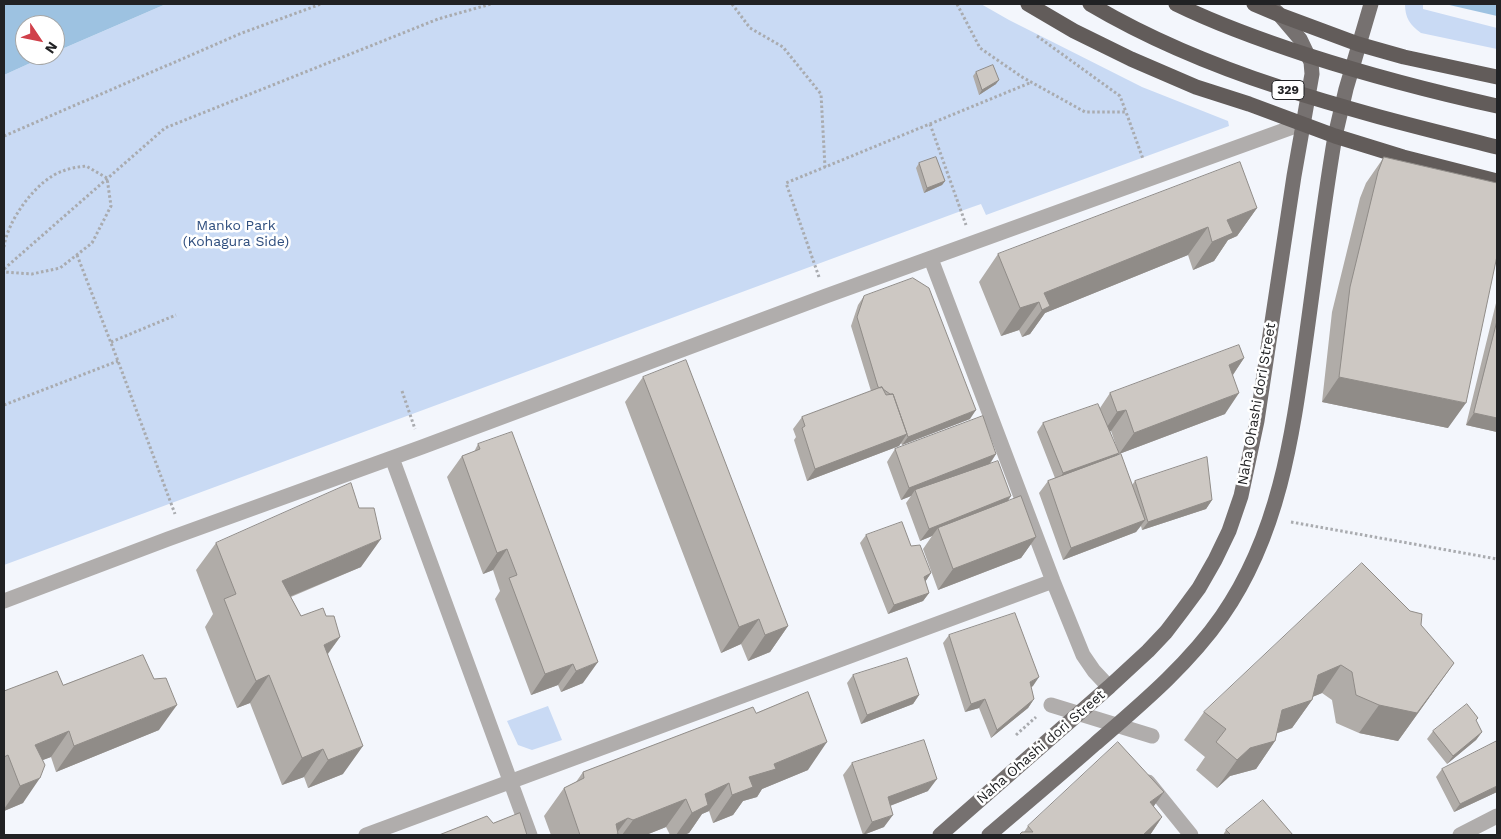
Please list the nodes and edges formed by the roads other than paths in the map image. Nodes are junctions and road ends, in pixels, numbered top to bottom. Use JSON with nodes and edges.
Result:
{"nodes":[{"id":1,"x":1028,"y":4,"type":"edge"},
{"id":2,"x":1090,"y":4,"type":"edge"},
{"id":3,"x":1176,"y":4,"type":"edge"},
{"id":4,"x":1254,"y":4,"type":"edge"},
{"id":5,"x":1371,"y":4,"type":"edge"},
{"id":6,"x":1275,"y":9,"type":"edge"},
{"id":7,"x":1358,"y":44,"type":"junction"},
{"id":8,"x":1497,"y":77,"type":"edge"},
{"id":9,"x":1497,"y":106,"type":"edge"},
{"id":10,"x":1304,"y":123,"type":"junction"},
{"id":11,"x":1335,"y":136,"type":"junction"},
{"id":12,"x":1497,"y":148,"type":"edge"},
{"id":13,"x":1497,"y":181,"type":"edge"},
{"id":14,"x":931,"y":259,"type":"junction"},
{"id":15,"x":392,"y":458,"type":"junction"},
{"id":16,"x":1053,"y":581,"type":"junction"},
{"id":17,"x":4,"y":601,"type":"edge"},
{"id":18,"x":1109,"y":687,"type":"junction"},
{"id":19,"x":1050,"y":705,"type":"road end"},
{"id":20,"x":1108,"y":733,"type":"junction"},
{"id":21,"x":1152,"y":736,"type":"dead end"},
{"id":22,"x":1119,"y":746,"type":"edge"},
{"id":23,"x":1137,"y":768,"type":"edge"},
{"id":24,"x":510,"y":782,"type":"junction"},
{"id":25,"x":1497,"y":816,"type":"edge"},
{"id":26,"x":366,"y":835,"type":"edge"},
{"id":27,"x":530,"y":835,"type":"edge"},
{"id":28,"x":940,"y":835,"type":"edge"},
{"id":29,"x":989,"y":835,"type":"edge"},
{"id":30,"x":1191,"y":835,"type":"edge"},
{"id":31,"x":1460,"y":835,"type":"edge"}],
"edges":[{"from":1,"to":10,"type":"highway"},
{"from":2,"to":12,"type":"highway","number":"329"},
{"from":3,"to":9,"type":"highway"},
{"from":4,"to":6,"type":"highway"},
{"from":5,"to":7,"type":"main road"},
{"from":6,"to":7,"type":"highway"},
{"from":6,"to":10,"type":"main road","name":"Naha Ohashi dori Street"},
{"from":7,"to":8,"type":"highway"},
{"from":7,"to":11,"type":"main road"},
{"from":10,"to":11,"type":"highway"},
{"from":10,"to":14,"type":"street"},
{"from":10,"to":18,"type":"main road","name":"Naha Ohashi dori Street"},
{"from":11,"to":13,"type":"highway"},
{"from":11,"to":20,"type":"main road"},
{"from":14,"to":15,"type":"street"},
{"from":14,"to":16,"type":"street"},
{"from":15,"to":17,"type":"street"},
{"from":15,"to":24,"type":"street"},
{"from":16,"to":18,"type":"street"},
{"from":16,"to":24,"type":"street"},
{"from":18,"to":28,"type":"main road","name":"Naha Ohashi dori Street"},
{"from":19,"to":21,"type":"street"},
{"from":20,"to":22,"type":"street"},
{"from":20,"to":29,"type":"main road"},
{"from":23,"to":30,"type":"street"},
{"from":24,"to":26,"type":"street"},
{"from":24,"to":27,"type":"street"},
{"from":25,"to":31,"type":"street"}]}
